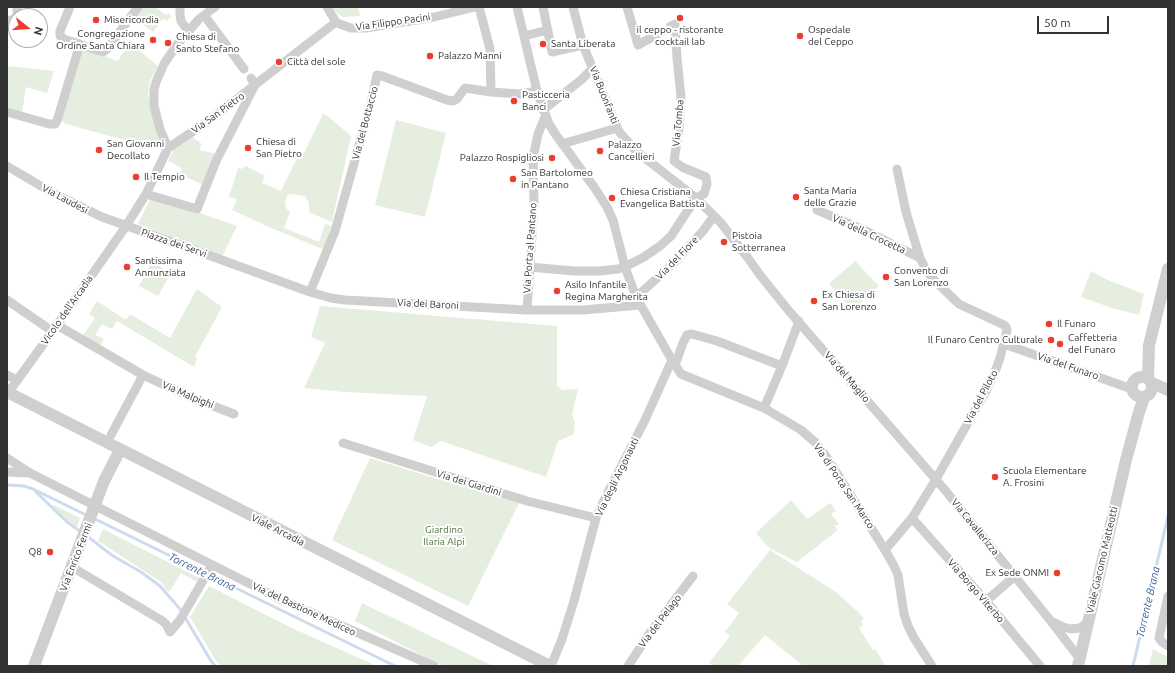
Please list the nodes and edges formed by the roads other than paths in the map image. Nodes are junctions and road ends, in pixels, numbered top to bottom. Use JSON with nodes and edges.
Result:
{"nodes":[{"id":1,"x":70,"y":7,"type":"edge"},
{"id":2,"x":138,"y":7,"type":"edge"},
{"id":3,"x":180,"y":7,"type":"edge"},
{"id":4,"x":215,"y":7,"type":"edge"},
{"id":5,"x":327,"y":7,"type":"edge"},
{"id":6,"x":475,"y":7,"type":"edge"},
{"id":7,"x":479,"y":7,"type":"edge"},
{"id":8,"x":517,"y":7,"type":"edge"},
{"id":9,"x":544,"y":7,"type":"edge"},
{"id":10,"x":573,"y":7,"type":"edge"},
{"id":11,"x":627,"y":7,"type":"edge"},
{"id":12,"x":204,"y":15,"type":"junction"},
{"id":13,"x":336,"y":22,"type":"junction"},
{"id":14,"x":674,"y":24,"type":"dead end"},
{"id":15,"x":548,"y":30,"type":"junction"},
{"id":16,"x":188,"y":31,"type":"junction"},
{"id":17,"x":656,"y":35,"type":"tunnel mouth"},
{"id":18,"x":524,"y":36,"type":"junction"},
{"id":19,"x":80,"y":44,"type":"junction"},
{"id":20,"x":584,"y":45,"type":"junction"},
{"id":21,"x":593,"y":68,"type":"junction"},
{"id":22,"x":244,"y":70,"type":"dead end"},
{"id":23,"x":253,"y":82,"type":"junction"},
{"id":24,"x":491,"y":92,"type":"junction"},
{"id":25,"x":537,"y":92,"type":"junction"},
{"id":26,"x":7,"y":112,"type":"edge"},
{"id":27,"x":544,"y":113,"type":"junction"},
{"id":28,"x":617,"y":128,"type":"junction"},
{"id":29,"x":564,"y":146,"type":"junction"},
{"id":30,"x":168,"y":148,"type":"junction"},
{"id":31,"x":7,"y":166,"type":"edge"},
{"id":32,"x":897,"y":169,"type":"dead end"},
{"id":33,"x":146,"y":194,"type":"junction"},
{"id":34,"x":696,"y":198,"type":"junction"},
{"id":35,"x":817,"y":210,"type":"dead end"},
{"id":36,"x":714,"y":216,"type":"junction"},
{"id":37,"x":126,"y":226,"type":"junction"},
{"id":38,"x":920,"y":258,"type":"junction"},
{"id":39,"x":223,"y":260,"type":"joint"},
{"id":40,"x":529,"y":267,"type":"junction"},
{"id":41,"x":625,"y":267,"type":"junction"},
{"id":42,"x":1168,"y":269,"type":"edge"},
{"id":43,"x":310,"y":292,"type":"junction"},
{"id":44,"x":7,"y":300,"type":"edge"},
{"id":45,"x":638,"y":301,"type":"junction"},
{"id":46,"x":526,"y":310,"type":"junction"},
{"id":47,"x":799,"y":321,"type":"junction"},
{"id":48,"x":54,"y":328,"type":"junction"},
{"id":49,"x":1004,"y":344,"type":"junction"},
{"id":50,"x":674,"y":362,"type":"junction"},
{"id":51,"x":782,"y":366,"type":"junction"},
{"id":52,"x":7,"y":375,"type":"edge"},
{"id":53,"x":143,"y":375,"type":"junction"},
{"id":54,"x":17,"y":380,"type":"junction"},
{"id":55,"x":1143,"y":388,"type":"junction"},
{"id":56,"x":1168,"y":391,"type":"edge"},
{"id":57,"x":7,"y":393,"type":"edge"},
{"id":58,"x":764,"y":408,"type":"junction"},
{"id":59,"x":234,"y":414,"type":"dead end"},
{"id":60,"x":110,"y":435,"type":"dead end"},
{"id":61,"x":343,"y":443,"type":"dead end"},
{"id":62,"x":120,"y":450,"type":"junction"},
{"id":63,"x":7,"y":458,"type":"edge"},
{"id":64,"x":7,"y":472,"type":"edge"},
{"id":65,"x":30,"y":473,"type":"junction"},
{"id":66,"x":936,"y":479,"type":"junction"},
{"id":67,"x":94,"y":509,"type":"junction"},
{"id":68,"x":596,"y":518,"type":"junction"},
{"id":69,"x":912,"y":518,"type":"junction"},
{"id":70,"x":885,"y":550,"type":"junction"},
{"id":71,"x":72,"y":567,"type":"junction"},
{"id":72,"x":210,"y":567,"type":"junction"},
{"id":73,"x":694,"y":576,"type":"dead end"},
{"id":74,"x":1015,"y":576,"type":"junction"},
{"id":75,"x":1168,"y":596,"type":"edge"},
{"id":76,"x":986,"y":601,"type":"junction"},
{"id":77,"x":1050,"y":620,"type":"junction"},
{"id":78,"x":1087,"y":623,"type":"junction"},
{"id":79,"x":1168,"y":646,"type":"edge"},
{"id":80,"x":1079,"y":662,"type":"edge"},
{"id":81,"x":34,"y":666,"type":"edge"},
{"id":82,"x":434,"y":666,"type":"edge"},
{"id":83,"x":551,"y":666,"type":"edge"},
{"id":84,"x":628,"y":666,"type":"edge"},
{"id":85,"x":932,"y":666,"type":"edge"},
{"id":86,"x":1040,"y":666,"type":"edge"}],
"edges":[{"from":1,"to":19,"type":"street"},
{"from":2,"to":19,"type":"street"},
{"from":3,"to":16,"type":"street"},
{"from":4,"to":12,"type":"street"},
{"from":5,"to":13,"type":"street"},
{"from":6,"to":13,"type":"street","name":"Via Filippo Pacini"},
{"from":7,"to":24,"type":"street"},
{"from":8,"to":18,"type":"street","name":"Via di Porta San Marco"},
{"from":9,"to":15,"type":"street"},
{"from":10,"to":20,"type":"street","name":"Via Buonfanti"},
{"from":11,"to":17,"type":"street"},
{"from":12,"to":16,"type":"street"},
{"from":12,"to":22,"type":"street"},
{"from":13,"to":23,"type":"street","name":"Via San Pietro"},
{"from":14,"to":34,"type":"street","name":"Via Tomba"},
{"from":15,"to":18,"type":"street"},
{"from":15,"to":20,"type":"street"},
{"from":16,"to":30,"type":"street"},
{"from":18,"to":25,"type":"street","name":"Via di Porta San Marco"},
{"from":19,"to":26,"type":"street"},
{"from":20,"to":21,"type":"street","name":"Via Buonfanti"},
{"from":21,"to":27,"type":"street"},
{"from":21,"to":28,"type":"street","name":"Via Buonfanti"},
{"from":23,"to":30,"type":"street","name":"Via San Pietro"},
{"from":23,"to":33,"type":"street"},
{"from":24,"to":25,"type":"street","name":"Via del Bottaccio"},
{"from":24,"to":43,"type":"street","name":"Via del Bottaccio"},
{"from":25,"to":27,"type":"street","name":"Via di Porta San Marco"},
{"from":27,"to":29,"type":"street","name":"Via di Porta San Marco"},
{"from":27,"to":40,"type":"street","name":"Via Porta al Pantano"},
{"from":28,"to":29,"type":"street"},
{"from":28,"to":34,"type":"street","name":"Via Buonfanti"},
{"from":29,"to":41,"type":"street","name":"Via di Porta San Marco"},
{"from":30,"to":33,"type":"street"},
{"from":31,"to":37,"type":"street","name":"Via Laudesi"},
{"from":32,"to":38,"type":"street"},
{"from":33,"to":37,"type":"street"},
{"from":34,"to":36,"type":"street","name":"Via Buonfanti"},
{"from":34,"to":41,"type":"street"},
{"from":35,"to":38,"type":"street","name":"Via della Crocetta"},
{"from":36,"to":45,"type":"street","name":"Via del Fiore"},
{"from":36,"to":47,"type":"street","name":"Via del Maglio"},
{"from":37,"to":39,"type":"street","name":"Piazza dei Servi"},
{"from":37,"to":48,"type":"street","name":"Vicolo dell'Arcadia"},
{"from":38,"to":49,"type":"street","name":"Via del Piloto"},
{"from":39,"to":43,"type":"street","name":"Via dei Baroni"},
{"from":40,"to":41,"type":"street"},
{"from":40,"to":46,"type":"street","name":"Via Porta al Pantano"},
{"from":41,"to":45,"type":"street","name":"Via di Porta San Marco"},
{"from":42,"to":55,"type":"street","name":"Viale Giacomo Matteotti"},
{"from":43,"to":46,"type":"street","name":"Via dei Baroni"},
{"from":44,"to":48,"type":"street","name":"Via Malpighi"},
{"from":45,"to":46,"type":"street","name":"Via dei Baroni"},
{"from":45,"to":50,"type":"street","name":"Via di Porta San Marco"},
{"from":47,"to":51,"type":"street"},
{"from":47,"to":66,"type":"street","name":"Via del Maglio"},
{"from":48,"to":53,"type":"street","name":"Via Malpighi"},
{"from":48,"to":54,"type":"street","name":"Vicolo dell'Arcadia"},
{"from":49,"to":55,"type":"street","name":"Via del Funaro"},
{"from":49,"to":66,"type":"street","name":"Via del Piloto"},
{"from":50,"to":51,"type":"street","name":"Via degli Argonauti"},
{"from":50,"to":58,"type":"street","name":"Via di Porta San Marco"},
{"from":50,"to":68,"type":"street","name":"Via degli Argonauti"},
{"from":51,"to":58,"type":"street"},
{"from":52,"to":54,"type":"street"},
{"from":53,"to":59,"type":"street","name":"Via Malpighi"},
{"from":53,"to":60,"type":"street"},
{"from":54,"to":57,"type":"street","name":"Vicolo dell'Arcadia"},
{"from":55,"to":56,"type":"street"},
{"from":55,"to":78,"type":"street","name":"Viale Giacomo Matteotti"},
{"from":57,"to":62,"type":"street","name":"Viale Arcadia"},
{"from":58,"to":70,"type":"street","name":"Via di Porta San Marco"},
{"from":61,"to":68,"type":"street","name":"Via dei Giardini"},
{"from":62,"to":67,"type":"street","name":"Via Enrico Fermi"},
{"from":62,"to":83,"type":"street","name":"Viale Arcadia"},
{"from":63,"to":65,"type":"street","name":"Via del Bastione Mediceo"},
{"from":64,"to":65,"type":"street"},
{"from":65,"to":67,"type":"street","name":"Via del Bastione Mediceo"},
{"from":66,"to":69,"type":"street","name":"Via del Piloto"},
{"from":66,"to":74,"type":"street","name":"Via Cavallerizza"},
{"from":67,"to":71,"type":"street","name":"Via Enrico Fermi"},
{"from":67,"to":72,"type":"street","name":"Via del Bastione Mediceo"},
{"from":68,"to":83,"type":"street","name":"Via degli Argonauti"},
{"from":69,"to":70,"type":"street","name":"Via del Piloto"},
{"from":69,"to":76,"type":"street","name":"Via Borgo Viterbo"},
{"from":70,"to":85,"type":"street","name":"Via di Porta San Marco"},
{"from":71,"to":72,"type":"street"},
{"from":71,"to":81,"type":"street","name":"Via Enrico Fermi"},
{"from":72,"to":82,"type":"street","name":"Via del Bastione Mediceo"},
{"from":73,"to":84,"type":"street","name":"Via del Pelago"},
{"from":74,"to":76,"type":"street"},
{"from":74,"to":77,"type":"street","name":"Via Cavallerizza"},
{"from":75,"to":79,"type":"street"},
{"from":76,"to":86,"type":"street","name":"Via Borgo Viterbo"},
{"from":77,"to":78,"type":"street","name":"Via Cavallerizza"},
{"from":77,"to":80,"type":"street","name":"Via Cavallerizza"},
{"from":78,"to":80,"type":"street","name":"Viale Giacomo Matteotti"}]}
